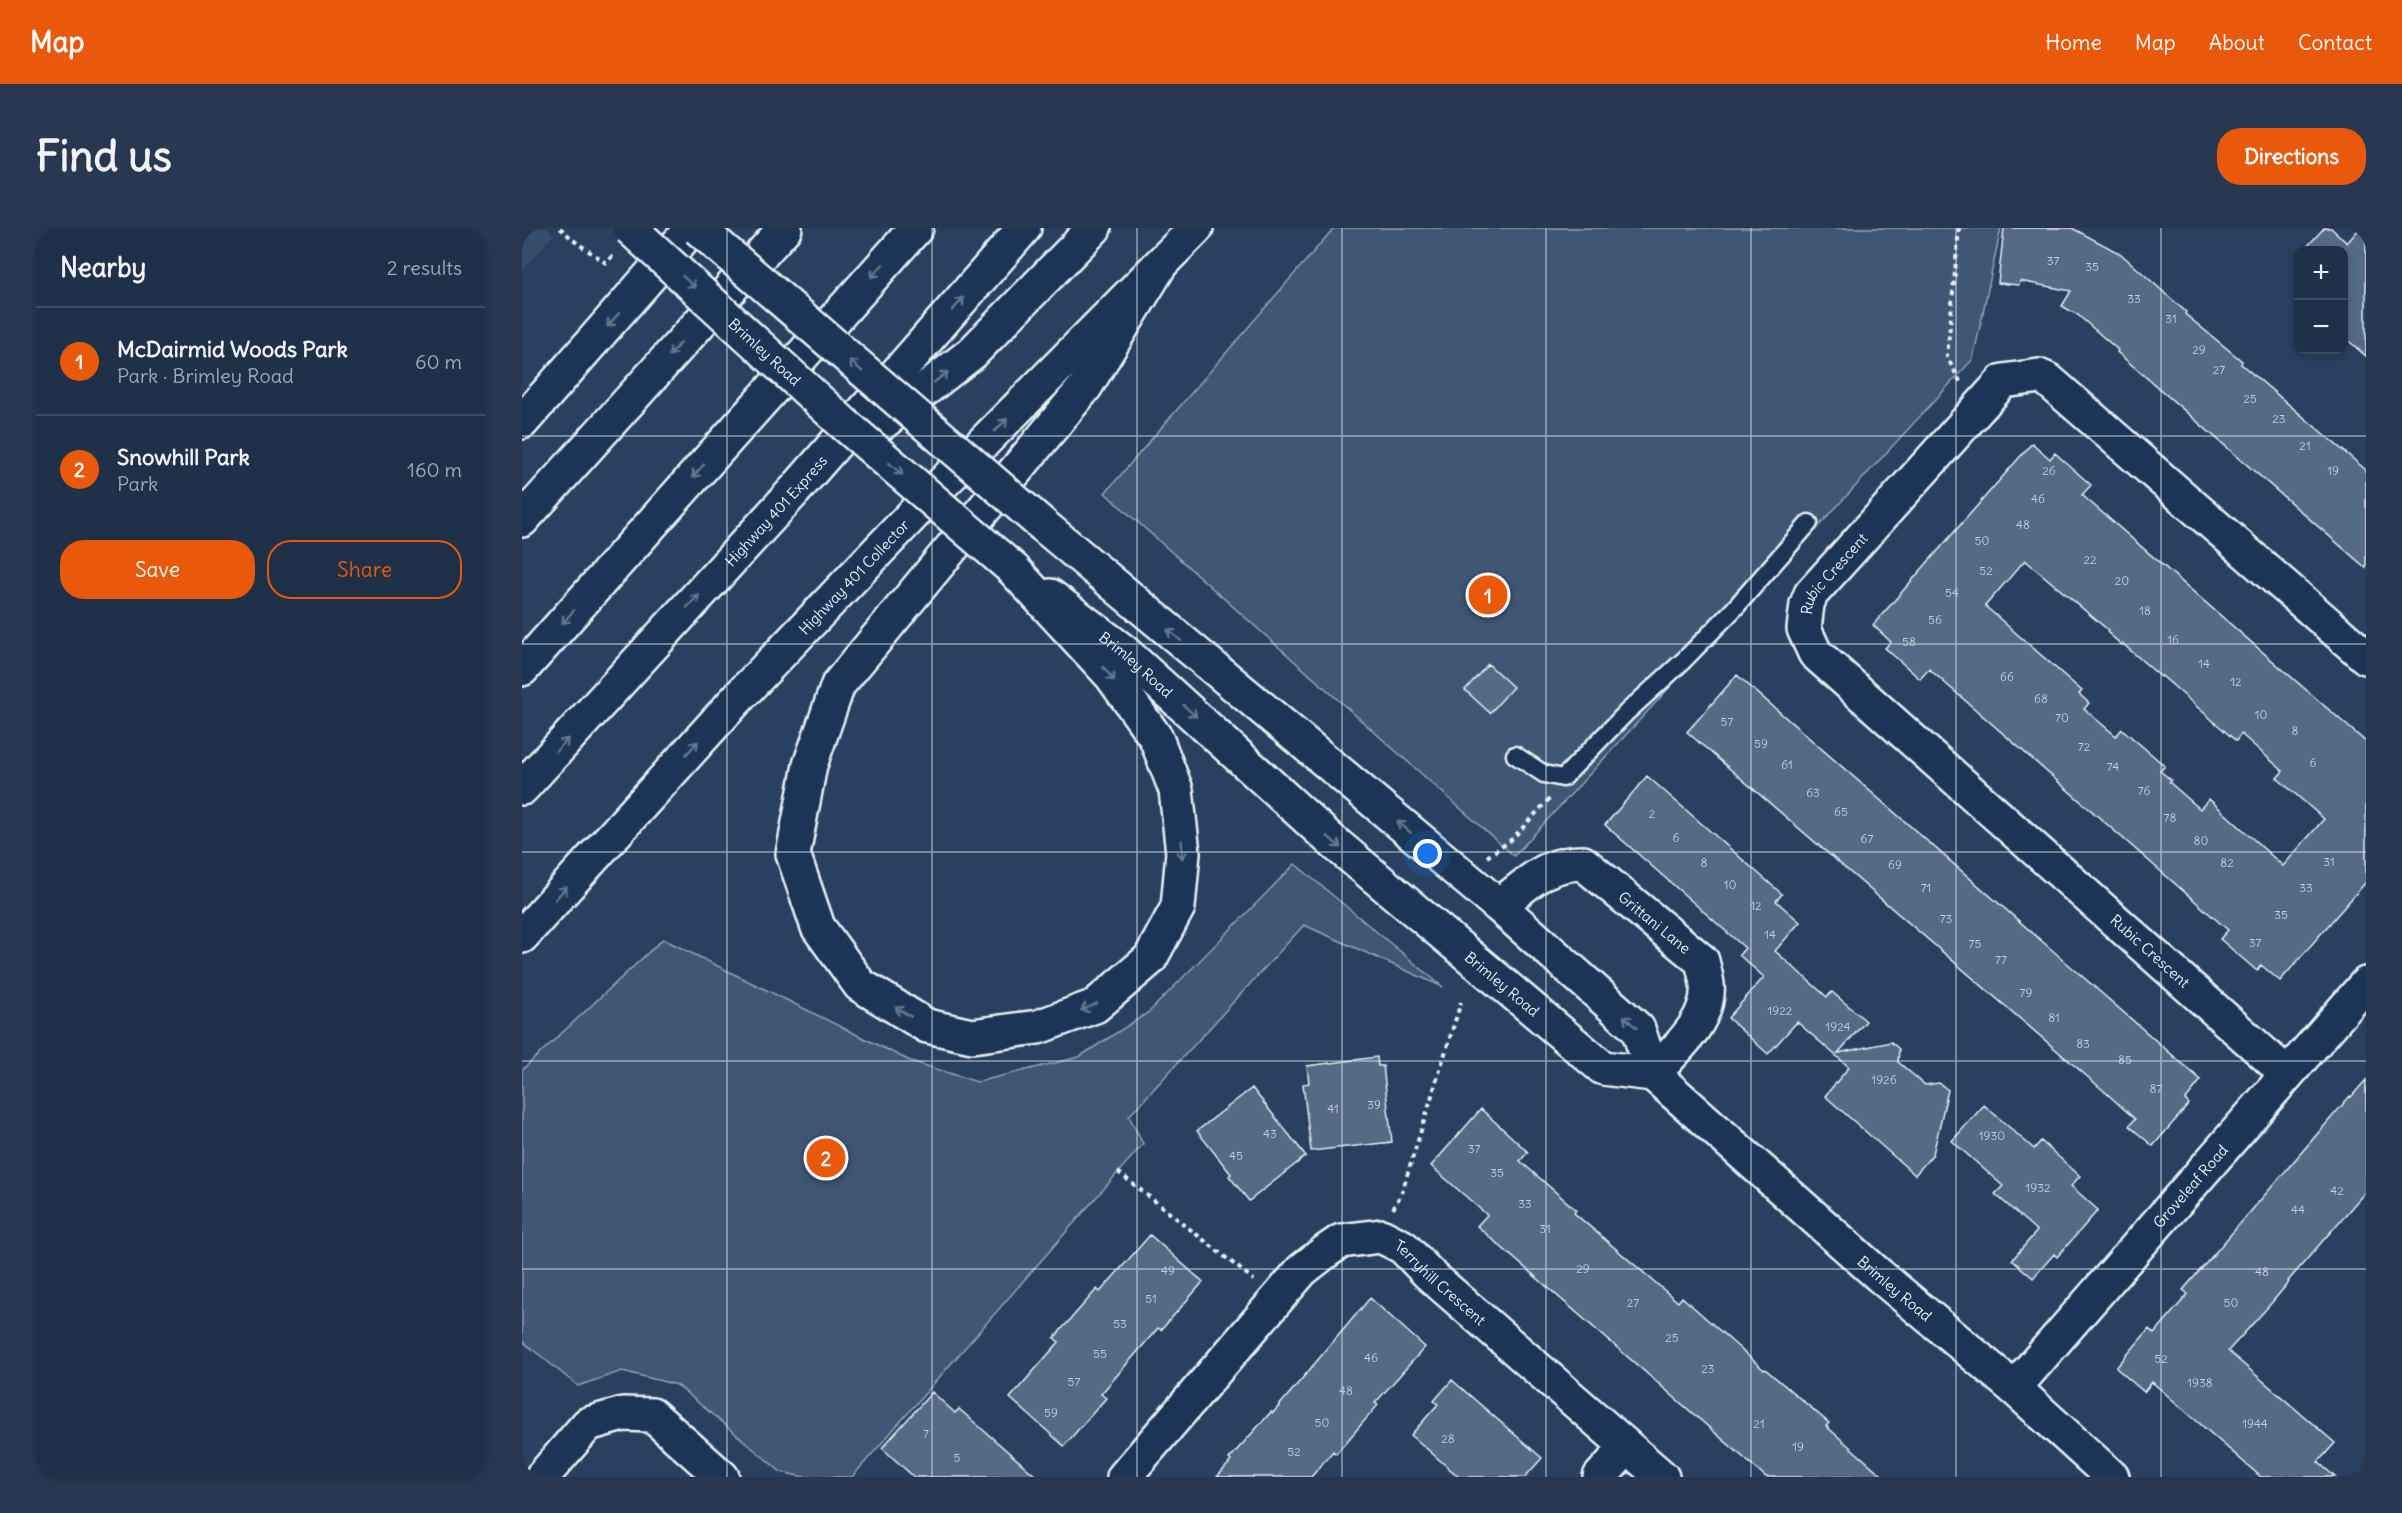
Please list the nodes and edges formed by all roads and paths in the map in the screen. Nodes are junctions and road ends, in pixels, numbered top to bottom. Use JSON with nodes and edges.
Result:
{"nodes":[{"id":1,"x":560,"y":228,"type":"edge"},
{"id":2,"x":630,"y":228,"type":"edge"},
{"id":3,"x":692,"y":228,"type":"edge"},
{"id":4,"x":698,"y":228,"type":"edge"},
{"id":5,"x":784,"y":228,"type":"edge"},
{"id":6,"x":916,"y":228,"type":"edge"},
{"id":7,"x":1024,"y":228,"type":"edge"},
{"id":8,"x":1094,"y":228,"type":"edge"},
{"id":9,"x":1196,"y":228,"type":"edge"},
{"id":10,"x":1959,"y":228,"type":"edge"},
{"id":11,"x":606,"y":262,"type":"dead end"},
{"id":12,"x":1160,"y":265,"type":"junction"},
{"id":13,"x":1977,"y":410,"type":"junction"},
{"id":14,"x":522,"y":422,"type":"edge"},
{"id":15,"x":795,"y":490,"type":"junction"},
{"id":16,"x":522,"y":520,"type":"edge"},
{"id":17,"x":1809,"y":523,"type":"dead end"},
{"id":18,"x":1014,"y":569,"type":"junction"},
{"id":19,"x":2366,"y":657,"type":"edge"},
{"id":20,"x":522,"y":669,"type":"edge"},
{"id":21,"x":1515,"y":755,"type":"dead end"},
{"id":22,"x":1563,"y":778,"type":"junction"},
{"id":23,"x":522,"y":788,"type":"edge"},
{"id":24,"x":1479,"y":863,"type":"dead end"},
{"id":25,"x":1498,"y":905,"type":"junction"},
{"id":26,"x":522,"y":936,"type":"edge"},
{"id":27,"x":2366,"y":984,"type":"edge"},
{"id":28,"x":1461,"y":1002,"type":"dead end"},
{"id":29,"x":1653,"y":1074,"type":"junction"},
{"id":30,"x":2288,"y":1074,"type":"junction"},
{"id":31,"x":1118,"y":1172,"type":"dead end"},
{"id":32,"x":1382,"y":1236,"type":"junction"},
{"id":33,"x":1278,"y":1299,"type":"junction"},
{"id":34,"x":2014,"y":1388,"type":"junction"},
{"id":35,"x":1626,"y":1448,"type":"junction"},
{"id":36,"x":542,"y":1477,"type":"edge"},
{"id":37,"x":722,"y":1477,"type":"edge"},
{"id":38,"x":1124,"y":1477,"type":"edge"},
{"id":39,"x":1600,"y":1477,"type":"edge"},
{"id":40,"x":1662,"y":1477,"type":"edge"},
{"id":41,"x":2112,"y":1477,"type":"edge"}],
"edges":[{"from":1,"to":11,"type":"path"},
{"from":2,"to":18,"type":"main road","name":"Brimley Road","one_way":true,"bridge":true},
{"from":3,"to":14,"type":"main road","one_way":true},
{"from":25,"to":4,"type":"main road","name":"Brimley Road","one_way":true,"bridge":true},
{"from":5,"to":16,"type":"main road","one_way":true},
{"from":6,"to":20,"type":"main road","one_way":true},
{"from":15,"to":7,"type":"main road","name":"Highway 401 Express","one_way":true},
{"from":15,"to":8,"type":"main road","one_way":true},
{"from":9,"to":12,"type":"main road","name":"Highway 401 Collector"},
{"from":10,"to":13,"type":"path"},
{"from":18,"to":12,"type":"main road","one_way":true},
{"from":26,"to":12,"type":"main road","name":"Highway 401 Collector","one_way":true},
{"from":13,"to":19,"type":"main road","name":"Rubic Crescent"},
{"from":13,"to":30,"type":"main road","name":"Rubic Crescent"},
{"from":23,"to":15,"type":"main road","name":"Highway 401 Express","one_way":true},
{"from":17,"to":22,"type":"lane"},
{"from":18,"to":29,"type":"main road","name":"Brimley Road","one_way":true},
{"from":21,"to":22,"type":"lane"},
{"from":22,"to":24,"type":"path"},
{"from":29,"to":25,"type":"main road","name":"Brimley Road","one_way":true},
{"from":25,"to":29,"type":"main road","name":"Grittani Lane"},
{"from":27,"to":30,"type":"main road","name":"Groveleaf Road"},
{"from":28,"to":32,"type":"path"},
{"from":29,"to":34,"type":"main road","name":"Brimley Road"},
{"from":30,"to":34,"type":"main road","name":"Groveleaf Road"},
{"from":31,"to":33,"type":"path"},
{"from":32,"to":33,"type":"main road","name":"Terryhill Crescent"},
{"from":32,"to":35,"type":"main road","name":"Terryhill Crescent"},
{"from":33,"to":38,"type":"main road","name":"Terryhill Crescent"},
{"from":34,"to":41,"type":"main road","name":"Brimley Road"},
{"from":35,"to":39,"type":"main road"},
{"from":35,"to":40,"type":"main road","name":"Terryhill Crescent"},
{"from":36,"to":37,"type":"main road"}]}
